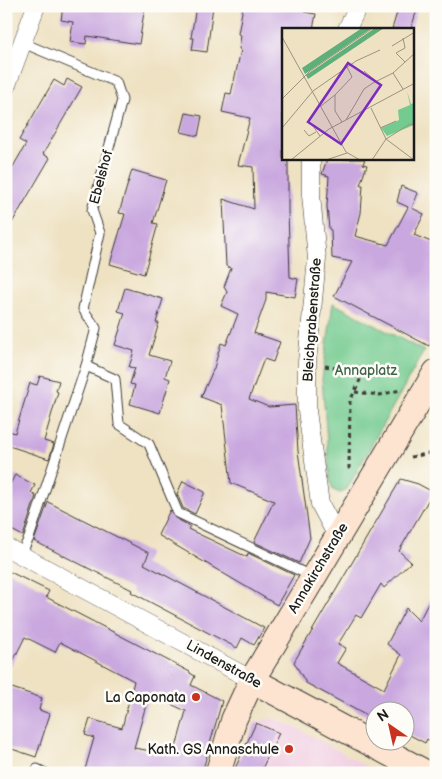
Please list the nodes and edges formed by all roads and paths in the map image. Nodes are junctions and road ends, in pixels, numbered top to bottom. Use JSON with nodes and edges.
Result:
{"nodes":[{"id":1,"x":36,"y":6,"type":"edge"},
{"id":2,"x":358,"y":6,"type":"edge"},
{"id":3,"x":347,"y":28,"type":"edge"},
{"id":4,"x":23,"y":43,"type":"junction"},
{"id":5,"x":6,"y":87,"type":"edge"},
{"id":6,"x":311,"y":160,"type":"edge"},
{"id":7,"x":307,"y":362,"type":"junction"},
{"id":8,"x":86,"y":366,"type":"junction"},
{"id":9,"x":432,"y":379,"type":"edge"},
{"id":10,"x":355,"y":392,"type":"junction"},
{"id":11,"x":370,"y":483,"type":"junction"},
{"id":12,"x":337,"y":536,"type":"junction"},
{"id":13,"x":14,"y":551,"type":"edge"},
{"id":14,"x":313,"y":578,"type":"junction"},
{"id":15,"x":252,"y":680,"type":"junction"},
{"id":16,"x":218,"y":773,"type":"edge"},
{"id":17,"x":426,"y":773,"type":"edge"}],
"edges":[{"from":1,"to":4,"type":"street"},
{"from":2,"to":3,"type":"street"},
{"from":4,"to":5,"type":"street"},
{"from":4,"to":8,"type":"lane","name":"Ebelshof"},
{"from":6,"to":7,"type":"street","name":"Bleichgrabenstraße"},
{"from":7,"to":10,"type":"path"},
{"from":7,"to":12,"type":"street","name":"Bleichgrabenstraße"},
{"from":8,"to":13,"type":"lane","name":"Lindenstraße"},
{"from":8,"to":14,"type":"lane"},
{"from":9,"to":10,"type":"path"},
{"from":9,"to":11,"type":"street","name":"Annakirchstraße"},
{"from":10,"to":11,"type":"path"},
{"from":11,"to":12,"type":"street","name":"Annakirchstraße"},
{"from":12,"to":14,"type":"street","name":"Annakirchstraße"},
{"from":13,"to":15,"type":"street","name":"Lindenstraße"},
{"from":14,"to":15,"type":"street","name":"Annakirchstraße"},
{"from":15,"to":16,"type":"street","name":"Annakirchstraße"},
{"from":15,"to":17,"type":"street","name":"Lindenstraße"}]}
